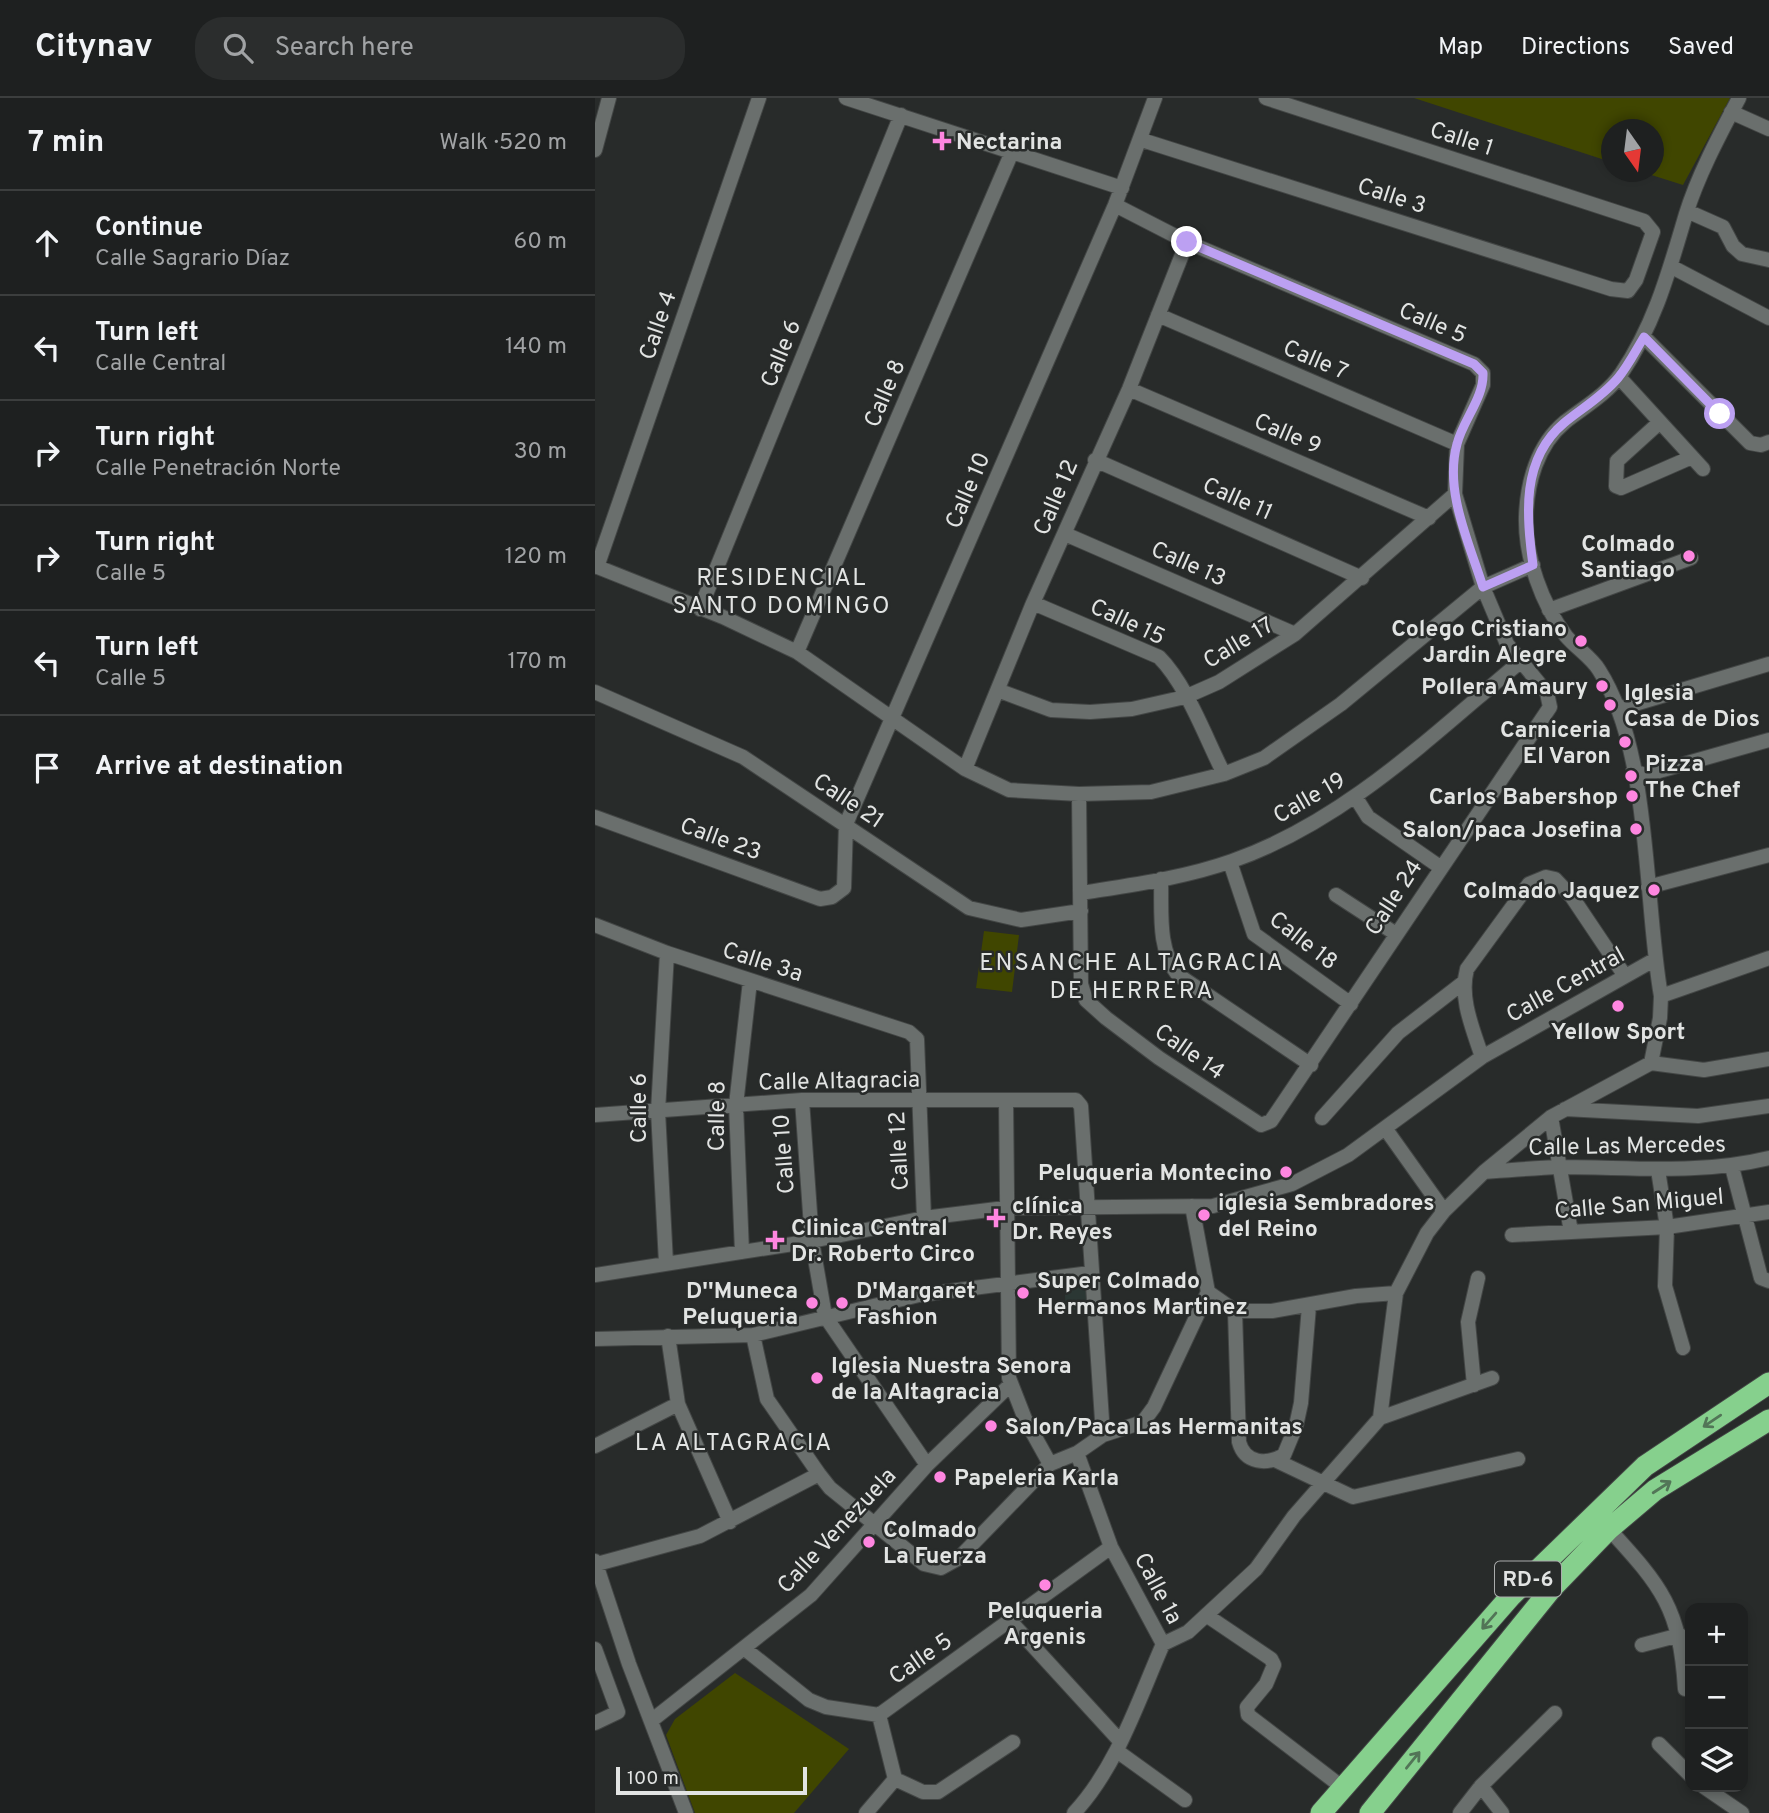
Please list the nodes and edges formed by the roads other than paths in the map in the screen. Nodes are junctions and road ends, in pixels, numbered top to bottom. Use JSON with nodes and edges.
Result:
{"nodes":[{"id":1,"x":609,"y":98,"type":"edge"},
{"id":2,"x":759,"y":98,"type":"edge"},
{"id":3,"x":846,"y":98,"type":"edge"},
{"id":4,"x":1155,"y":98,"type":"edge"},
{"id":5,"x":1266,"y":98,"type":"edge"},
{"id":6,"x":1739,"y":98,"type":"edge"},
{"id":7,"x":1731,"y":113,"type":"junction"},
{"id":8,"x":901,"y":115,"type":"junction"},
{"id":9,"x":1769,"y":130,"type":"edge"},
{"id":10,"x":1142,"y":140,"type":"junction"},
{"id":11,"x":595,"y":150,"type":"edge"},
{"id":12,"x":1012,"y":152,"type":"junction"},
{"id":13,"x":1122,"y":188,"type":"junction"},
{"id":14,"x":1115,"y":205,"type":"junction"},
{"id":15,"x":1687,"y":211,"type":"junction"},
{"id":16,"x":1187,"y":242,"type":"junction"},
{"id":17,"x":1769,"y":260,"type":"edge"},
{"id":18,"x":1672,"y":267,"type":"junction"},
{"id":19,"x":1628,"y":291,"type":"joint"},
{"id":20,"x":1158,"y":315,"type":"junction"},
{"id":21,"x":1769,"y":318,"type":"edge"},
{"id":22,"x":1644,"y":337,"type":"junction"},
{"id":23,"x":1619,"y":377,"type":"junction"},
{"id":24,"x":1129,"y":389,"type":"junction"},
{"id":25,"x":1660,"y":422,"type":"junction"},
{"id":26,"x":1769,"y":442,"type":"edge"},
{"id":27,"x":1457,"y":444,"type":"junction"},
{"id":28,"x":1692,"y":457,"type":"junction"},
{"id":29,"x":1095,"y":460,"type":"junction"},
{"id":30,"x":1703,"y":469,"type":"dead end"},
{"id":31,"x":1455,"y":494,"type":"junction"},
{"id":32,"x":1429,"y":518,"type":"junction"},
{"id":33,"x":1065,"y":534,"type":"junction"},
{"id":34,"x":1691,"y":558,"type":"dead end"},
{"id":35,"x":1533,"y":565,"type":"junction"},
{"id":36,"x":596,"y":566,"type":"edge"},
{"id":37,"x":1362,"y":578,"type":"junction"},
{"id":38,"x":1483,"y":587,"type":"junction"},
{"id":39,"x":1033,"y":603,"type":"junction"},
{"id":40,"x":700,"y":609,"type":"junction"},
{"id":41,"x":1549,"y":610,"type":"junction"},
{"id":42,"x":1295,"y":634,"type":"junction"},
{"id":43,"x":797,"y":652,"type":"junction"},
{"id":44,"x":1520,"y":662,"type":"junction"},
{"id":45,"x":1769,"y":664,"type":"edge"},
{"id":46,"x":1000,"y":691,"type":"junction"},
{"id":47,"x":595,"y":692,"type":"edge"},
{"id":48,"x":1185,"y":697,"type":"junction"},
{"id":49,"x":1550,"y":698,"type":"joint"},
{"id":50,"x":1618,"y":709,"type":"junction"},
{"id":51,"x":893,"y":718,"type":"junction"},
{"id":52,"x":1769,"y":740,"type":"edge"},
{"id":53,"x":965,"y":769,"type":"junction"},
{"id":54,"x":1633,"y":771,"type":"junction"},
{"id":55,"x":1224,"y":775,"type":"junction"},
{"id":56,"x":1079,"y":794,"type":"junction"},
{"id":57,"x":1356,"y":798,"type":"junction"},
{"id":58,"x":595,"y":817,"type":"edge"},
{"id":59,"x":846,"y":824,"type":"junction"},
{"id":60,"x":1769,"y":855,"type":"edge"},
{"id":61,"x":1230,"y":862,"type":"junction"},
{"id":62,"x":1440,"y":867,"type":"junction"},
{"id":63,"x":1161,"y":879,"type":"junction"},
{"id":64,"x":1648,"y":887,"type":"junction"},
{"id":65,"x":1081,"y":893,"type":"junction"},
{"id":66,"x":1336,"y":895,"type":"dead end"},
{"id":67,"x":832,"y":897,"type":"joint"},
{"id":68,"x":1081,"y":911,"type":"junction"},
{"id":69,"x":595,"y":925,"type":"edge"},
{"id":70,"x":1396,"y":934,"type":"junction"},
{"id":71,"x":667,"y":953,"type":"junction"},
{"id":72,"x":1769,"y":958,"type":"edge"},
{"id":73,"x":1654,"y":960,"type":"junction"},
{"id":74,"x":1625,"y":976,"type":"junction"},
{"id":75,"x":750,"y":981,"type":"junction"},
{"id":76,"x":1464,"y":982,"type":"junction"},
{"id":77,"x":1661,"y":996,"type":"junction"},
{"id":78,"x":1351,"y":1004,"type":"junction"},
{"id":79,"x":917,"y":1039,"type":"joint"},
{"id":80,"x":1482,"y":1057,"type":"junction"},
{"id":81,"x":1769,"y":1059,"type":"edge"},
{"id":82,"x":1651,"y":1063,"type":"junction"},
{"id":83,"x":1311,"y":1065,"type":"junction"},
{"id":84,"x":802,"y":1100,"type":"junction"},
{"id":85,"x":1006,"y":1100,"type":"junction"},
{"id":86,"x":919,"y":1101,"type":"junction"},
{"id":87,"x":736,"y":1105,"type":"junction"},
{"id":88,"x":1769,"y":1106,"type":"edge"},
{"id":89,"x":1565,"y":1109,"type":"junction"},
{"id":90,"x":658,"y":1111,"type":"junction"},
{"id":91,"x":595,"y":1115,"type":"edge"},
{"id":92,"x":1551,"y":1117,"type":"junction"},
{"id":93,"x":1322,"y":1118,"type":"dead end"},
{"id":94,"x":1271,"y":1121,"type":"joint"},
{"id":95,"x":1385,"y":1128,"type":"junction"},
{"id":96,"x":1769,"y":1157,"type":"edge"},
{"id":97,"x":1560,"y":1167,"type":"junction"},
{"id":98,"x":1733,"y":1167,"type":"junction"},
{"id":99,"x":1658,"y":1170,"type":"junction"},
{"id":100,"x":1485,"y":1172,"type":"junction"},
{"id":101,"x":1192,"y":1206,"type":"junction"},
{"id":102,"x":1085,"y":1207,"type":"junction"},
{"id":103,"x":1005,"y":1208,"type":"junction"},
{"id":104,"x":1444,"y":1211,"type":"junction"},
{"id":105,"x":1769,"y":1212,"type":"edge"},
{"id":106,"x":1745,"y":1216,"type":"junction"},
{"id":107,"x":924,"y":1218,"type":"junction"},
{"id":108,"x":1667,"y":1227,"type":"junction"},
{"id":109,"x":1571,"y":1232,"type":"junction"},
{"id":110,"x":1512,"y":1235,"type":"dead end"},
{"id":111,"x":813,"y":1241,"type":"junction"},
{"id":112,"x":742,"y":1252,"type":"junction"},
{"id":113,"x":666,"y":1263,"type":"junction"},
{"id":114,"x":1090,"y":1273,"type":"junction"},
{"id":115,"x":595,"y":1275,"type":"edge"},
{"id":116,"x":1478,"y":1278,"type":"dead end"},
{"id":117,"x":1769,"y":1282,"type":"edge"},
{"id":118,"x":1009,"y":1283,"type":"junction"},
{"id":119,"x":1207,"y":1292,"type":"junction"},
{"id":120,"x":1396,"y":1293,"type":"junction"},
{"id":121,"x":1309,"y":1306,"type":"junction"},
{"id":122,"x":1235,"y":1311,"type":"junction"},
{"id":123,"x":825,"y":1316,"type":"junction"},
{"id":124,"x":753,"y":1335,"type":"junction"},
{"id":125,"x":669,"y":1336,"type":"junction"},
{"id":126,"x":595,"y":1339,"type":"edge"},
{"id":127,"x":1683,"y":1348,"type":"dead end"},
{"id":128,"x":1492,"y":1378,"type":"dead end"},
{"id":129,"x":1769,"y":1383,"type":"edge"},
{"id":130,"x":1010,"y":1385,"type":"junction"},
{"id":131,"x":1474,"y":1385,"type":"junction"},
{"id":132,"x":678,"y":1404,"type":"junction"},
{"id":133,"x":1380,"y":1418,"type":"junction"},
{"id":134,"x":1769,"y":1420,"type":"edge"},
{"id":135,"x":1103,"y":1435,"type":"junction"},
{"id":136,"x":595,"y":1446,"type":"edge"},
{"id":137,"x":1077,"y":1453,"type":"junction"},
{"id":138,"x":1518,"y":1459,"type":"dead end"},
{"id":139,"x":1275,"y":1460,"type":"junction"},
{"id":140,"x":1051,"y":1464,"type":"junction"},
{"id":141,"x":927,"y":1465,"type":"junction"},
{"id":142,"x":819,"y":1474,"type":"junction"},
{"id":143,"x":1324,"y":1484,"type":"junction"},
{"id":144,"x":730,"y":1522,"type":"junction"},
{"id":145,"x":874,"y":1526,"type":"junction"},
{"id":146,"x":1609,"y":1529,"type":"junction"},
{"id":147,"x":1111,"y":1547,"type":"junction"},
{"id":148,"x":596,"y":1562,"type":"edge"},
{"id":149,"x":1206,"y":1615,"type":"junction"},
{"id":150,"x":1011,"y":1622,"type":"junction"},
{"id":151,"x":1680,"y":1635,"type":"junction"},
{"id":152,"x":1163,"y":1644,"type":"junction"},
{"id":153,"x":1642,"y":1645,"type":"dead end"},
{"id":154,"x":595,"y":1649,"type":"edge"},
{"id":155,"x":745,"y":1649,"type":"junction"},
{"id":156,"x":1685,"y":1689,"type":"dead end"},
{"id":157,"x":1555,"y":1713,"type":"dead end"},
{"id":158,"x":879,"y":1715,"type":"junction"},
{"id":159,"x":651,"y":1721,"type":"junction"},
{"id":160,"x":595,"y":1723,"type":"edge"},
{"id":161,"x":1013,"y":1742,"type":"dead end"},
{"id":162,"x":1659,"y":1744,"type":"dead end"},
{"id":163,"x":1119,"y":1746,"type":"junction"},
{"id":164,"x":1685,"y":1770,"type":"edge"},
{"id":165,"x":895,"y":1779,"type":"junction"},
{"id":166,"x":1481,"y":1786,"type":"junction"},
{"id":167,"x":1342,"y":1787,"type":"junction"},
{"id":168,"x":1711,"y":1792,"type":"edge"},
{"id":169,"x":1185,"y":1800,"type":"dead end"},
{"id":170,"x":686,"y":1813,"type":"edge"},
{"id":171,"x":866,"y":1813,"type":"edge"},
{"id":172,"x":1073,"y":1813,"type":"edge"},
{"id":173,"x":1321,"y":1813,"type":"edge"},
{"id":174,"x":1370,"y":1813,"type":"edge"},
{"id":175,"x":1459,"y":1813,"type":"edge"},
{"id":176,"x":1502,"y":1813,"type":"edge"},
{"id":177,"x":1742,"y":1813,"type":"edge"}],
"edges":[{"from":1,"to":11,"type":"street"},
{"from":2,"to":36,"type":"street","name":"Calle 4"},
{"from":3,"to":8,"type":"street"},
{"from":4,"to":10,"type":"street","name":"Calle 10"},
{"from":5,"to":19,"type":"street","name":"Calle 1"},
{"from":6,"to":7,"type":"street","name":"Calle Central"},
{"from":7,"to":9,"type":"street"},
{"from":7,"to":15,"type":"street","name":"Calle Central"},
{"from":8,"to":12,"type":"street"},
{"from":8,"to":40,"type":"street","name":"Calle 6"},
{"from":10,"to":13,"type":"street","name":"Calle 10"},
{"from":10,"to":19,"type":"street","name":"Calle 3"},
{"from":12,"to":13,"type":"street"},
{"from":12,"to":43,"type":"street","name":"Calle 8"},
{"from":13,"to":14,"type":"street","name":"Calle 10"},
{"from":14,"to":16,"type":"street","name":"Calle 5"},
{"from":14,"to":51,"type":"street","name":"Calle 10"},
{"from":15,"to":17,"type":"street"},
{"from":15,"to":18,"type":"street","name":"Calle Central"},
{"from":16,"to":20,"type":"street","name":"Calle 12"},
{"from":16,"to":27,"type":"street","name":"Calle 5"},
{"from":18,"to":21,"type":"street"},
{"from":18,"to":22,"type":"street","name":"Calle Central"},
{"from":20,"to":24,"type":"street","name":"Calle 12"},
{"from":20,"to":27,"type":"street","name":"Calle 7"},
{"from":22,"to":23,"type":"street","name":"Calle Central"},
{"from":22,"to":26,"type":"street"},
{"from":23,"to":25,"type":"street"},
{"from":23,"to":35,"type":"street","name":"Calle Central"},
{"from":24,"to":29,"type":"street","name":"Calle 12"},
{"from":24,"to":32,"type":"street","name":"Calle 9"},
{"from":25,"to":28,"type":"street"},
{"from":25,"to":28,"type":"street"},
{"from":27,"to":31,"type":"street","name":"Calle 5"},
{"from":28,"to":30,"type":"street"},
{"from":29,"to":33,"type":"street","name":"Calle 12"},
{"from":29,"to":37,"type":"street","name":"Calle 11"},
{"from":31,"to":32,"type":"street","name":"Calle 17"},
{"from":31,"to":38,"type":"street","name":"Calle 5"},
{"from":32,"to":37,"type":"street","name":"Calle 17"},
{"from":33,"to":39,"type":"street","name":"Calle 12"},
{"from":33,"to":42,"type":"street","name":"Calle 13"},
{"from":34,"to":41,"type":"street"},
{"from":35,"to":38,"type":"street"},
{"from":35,"to":41,"type":"street","name":"Calle Central"},
{"from":36,"to":40,"type":"street"},
{"from":37,"to":42,"type":"street","name":"Calle 17"},
{"from":38,"to":44,"type":"street","name":"Calle 5"},
{"from":38,"to":55,"type":"street"},
{"from":39,"to":46,"type":"street","name":"Calle 12"},
{"from":39,"to":48,"type":"street","name":"Calle 15"},
{"from":40,"to":43,"type":"street"},
{"from":41,"to":50,"type":"street","name":"Calle Central"},
{"from":42,"to":48,"type":"street","name":"Calle 17"},
{"from":43,"to":51,"type":"street"},
{"from":44,"to":49,"type":"street","name":"Calle 5"},
{"from":44,"to":57,"type":"street","name":"Calle 19"},
{"from":45,"to":50,"type":"street"},
{"from":46,"to":48,"type":"street","name":"Calle 17"},
{"from":46,"to":53,"type":"street","name":"Calle 12"},
{"from":47,"to":59,"type":"street","name":"Calle 21"},
{"from":48,"to":55,"type":"street","name":"Calle 15"},
{"from":49,"to":62,"type":"street","name":"Calle 24"},
{"from":50,"to":54,"type":"street","name":"Calle Central"},
{"from":51,"to":53,"type":"street"},
{"from":51,"to":59,"type":"street","name":"Calle 10"},
{"from":52,"to":54,"type":"street"},
{"from":53,"to":56,"type":"street"},
{"from":54,"to":64,"type":"street","name":"Calle Central"},
{"from":55,"to":56,"type":"street"},
{"from":56,"to":65,"type":"street","name":"Calle 14"},
{"from":57,"to":61,"type":"street","name":"Calle 19"},
{"from":57,"to":62,"type":"street"},
{"from":58,"to":67,"type":"street","name":"Calle 23"},
{"from":59,"to":67,"type":"street","name":"Calle 10"},
{"from":59,"to":68,"type":"street","name":"Calle 21"},
{"from":60,"to":64,"type":"street"},
{"from":61,"to":63,"type":"street","name":"Calle 19"},
{"from":61,"to":78,"type":"street","name":"Calle 18"},
{"from":62,"to":70,"type":"street","name":"Calle 24"},
{"from":63,"to":65,"type":"street","name":"Calle 19"},
{"from":63,"to":83,"type":"street"},
{"from":64,"to":73,"type":"street","name":"Calle Central"},
{"from":65,"to":68,"type":"street","name":"Calle 14"},
{"from":66,"to":70,"type":"street"},
{"from":68,"to":94,"type":"street","name":"Calle 14"},
{"from":69,"to":71,"type":"street","name":"Calle 3a"},
{"from":70,"to":78,"type":"street","name":"Calle 24"},
{"from":71,"to":75,"type":"street","name":"Calle 3a"},
{"from":71,"to":90,"type":"street","name":"Calle 6"},
{"from":72,"to":77,"type":"street"},
{"from":73,"to":74,"type":"street","name":"Calle Central"},
{"from":73,"to":77,"type":"street"},
{"from":74,"to":76,"type":"street"},
{"from":74,"to":80,"type":"street","name":"Calle Central"},
{"from":75,"to":79,"type":"street","name":"Calle 3a"},
{"from":75,"to":87,"type":"street","name":"Calle 8"},
{"from":76,"to":80,"type":"street"},
{"from":76,"to":93,"type":"street"},
{"from":77,"to":82,"type":"street"},
{"from":78,"to":83,"type":"street","name":"Calle 24"},
{"from":79,"to":86,"type":"street","name":"Calle 12"},
{"from":80,"to":95,"type":"street","name":"Calle Central"},
{"from":81,"to":82,"type":"street"},
{"from":82,"to":89,"type":"street"},
{"from":83,"to":94,"type":"street","name":"Calle 24"},
{"from":84,"to":86,"type":"street","name":"Calle Altagracia"},
{"from":84,"to":87,"type":"street","name":"Calle Altagracia"},
{"from":84,"to":111,"type":"street","name":"Calle 10"},
{"from":85,"to":86,"type":"street","name":"Calle Altagracia"},
{"from":85,"to":102,"type":"street","name":"Calle Altagracia"},
{"from":85,"to":103,"type":"street"},
{"from":86,"to":107,"type":"street","name":"Calle 12"},
{"from":87,"to":90,"type":"street","name":"Calle Altagracia"},
{"from":87,"to":112,"type":"street","name":"Calle 8"},
{"from":88,"to":89,"type":"street"},
{"from":89,"to":92,"type":"street"},
{"from":90,"to":91,"type":"street","name":"Calle Altagracia"},
{"from":90,"to":113,"type":"street","name":"Calle 6"},
{"from":92,"to":97,"type":"street"},
{"from":92,"to":100,"type":"street"},
{"from":95,"to":101,"type":"street","name":"Calle Central"},
{"from":95,"to":104,"type":"street"},
{"from":96,"to":98,"type":"street","name":"Calle Las Mercedes"},
{"from":97,"to":99,"type":"street","name":"Calle Las Mercedes"},
{"from":97,"to":100,"type":"street","name":"Calle Las Mercedes"},
{"from":97,"to":109,"type":"street"},
{"from":98,"to":99,"type":"street","name":"Calle Las Mercedes"},
{"from":98,"to":106,"type":"street"},
{"from":99,"to":108,"type":"street"},
{"from":100,"to":104,"type":"street"},
{"from":101,"to":102,"type":"street","name":"Calle Central"},
{"from":101,"to":119,"type":"street"},
{"from":102,"to":103,"type":"street","name":"Calle Central"},
{"from":102,"to":114,"type":"street"},
{"from":103,"to":107,"type":"street","name":"Calle Central"},
{"from":103,"to":118,"type":"street"},
{"from":104,"to":120,"type":"street"},
{"from":105,"to":106,"type":"street","name":"Calle San Miguel"},
{"from":106,"to":108,"type":"street","name":"Calle San Miguel"},
{"from":106,"to":117,"type":"street"},
{"from":107,"to":111,"type":"street","name":"Calle Central"},
{"from":108,"to":109,"type":"street","name":"Calle San Miguel"},
{"from":108,"to":127,"type":"street"},
{"from":109,"to":110,"type":"street","name":"Calle San Miguel"},
{"from":111,"to":112,"type":"street","name":"Calle Central"},
{"from":111,"to":123,"type":"street","name":"Calle 10"},
{"from":112,"to":113,"type":"street","name":"Calle Central"},
{"from":113,"to":115,"type":"street","name":"Calle Central"},
{"from":114,"to":118,"type":"street"},
{"from":114,"to":135,"type":"street"},
{"from":116,"to":131,"type":"street"},
{"from":118,"to":123,"type":"street"},
{"from":118,"to":130,"type":"street"},
{"from":119,"to":122,"type":"street"},
{"from":119,"to":135,"type":"street"},
{"from":120,"to":121,"type":"street"},
{"from":120,"to":133,"type":"street"},
{"from":121,"to":122,"type":"street"},
{"from":121,"to":139,"type":"street"},
{"from":122,"to":139,"type":"street"},
{"from":123,"to":124,"type":"street"},
{"from":123,"to":141,"type":"street","name":"Calle 10"},
{"from":124,"to":125,"type":"street"},
{"from":124,"to":142,"type":"street"},
{"from":125,"to":126,"type":"street"},
{"from":125,"to":132,"type":"street"},
{"from":128,"to":131,"type":"street"},
{"from":129,"to":167,"type":"highway","number":"RD-6","one_way":true},
{"from":130,"to":140,"type":"street"},
{"from":130,"to":141,"type":"street","name":"Calle Venezuela"},
{"from":131,"to":133,"type":"street"},
{"from":132,"to":136,"type":"street"},
{"from":132,"to":144,"type":"street"},
{"from":133,"to":143,"type":"street"},
{"from":146,"to":134,"type":"highway","number":"RD-6","one_way":true},
{"from":135,"to":137,"type":"street"},
{"from":137,"to":140,"type":"street"},
{"from":137,"to":147,"type":"street","name":"Calle 1a"},
{"from":138,"to":143,"type":"street"},
{"from":139,"to":143,"type":"street"},
{"from":140,"to":145,"type":"street"},
{"from":141,"to":145,"type":"street","name":"Calle Venezuela"},
{"from":142,"to":144,"type":"street"},
{"from":142,"to":145,"type":"street"},
{"from":143,"to":149,"type":"street"},
{"from":144,"to":148,"type":"street"},
{"from":145,"to":155,"type":"street","name":"Calle Venezuela"},
{"from":146,"to":151,"type":"street"},
{"from":174,"to":146,"type":"highway","number":"RD-6","one_way":true},
{"from":147,"to":150,"type":"street","name":"Calle 5"},
{"from":147,"to":152,"type":"street","name":"Calle 1a"},
{"from":148,"to":159,"type":"street"},
{"from":149,"to":152,"type":"street"},
{"from":149,"to":167,"type":"street"},
{"from":150,"to":158,"type":"street","name":"Calle 5"},
{"from":150,"to":163,"type":"street"},
{"from":151,"to":153,"type":"street"},
{"from":151,"to":156,"type":"street"},
{"from":152,"to":163,"type":"street","name":"Calle 1a"},
{"from":154,"to":160,"type":"street"},
{"from":155,"to":158,"type":"street","name":"Calle 5"},
{"from":155,"to":159,"type":"street","name":"Calle Venezuela"},
{"from":157,"to":166,"type":"street"},
{"from":158,"to":165,"type":"street"},
{"from":159,"to":170,"type":"street"},
{"from":161,"to":165,"type":"street"},
{"from":162,"to":164,"type":"street"},
{"from":163,"to":169,"type":"street"},
{"from":163,"to":172,"type":"street","name":"Calle 1a"},
{"from":165,"to":171,"type":"street"},
{"from":166,"to":175,"type":"street"},
{"from":166,"to":176,"type":"street"},
{"from":167,"to":173,"type":"highway","number":"RD-6"},
{"from":168,"to":177,"type":"street"}]}
